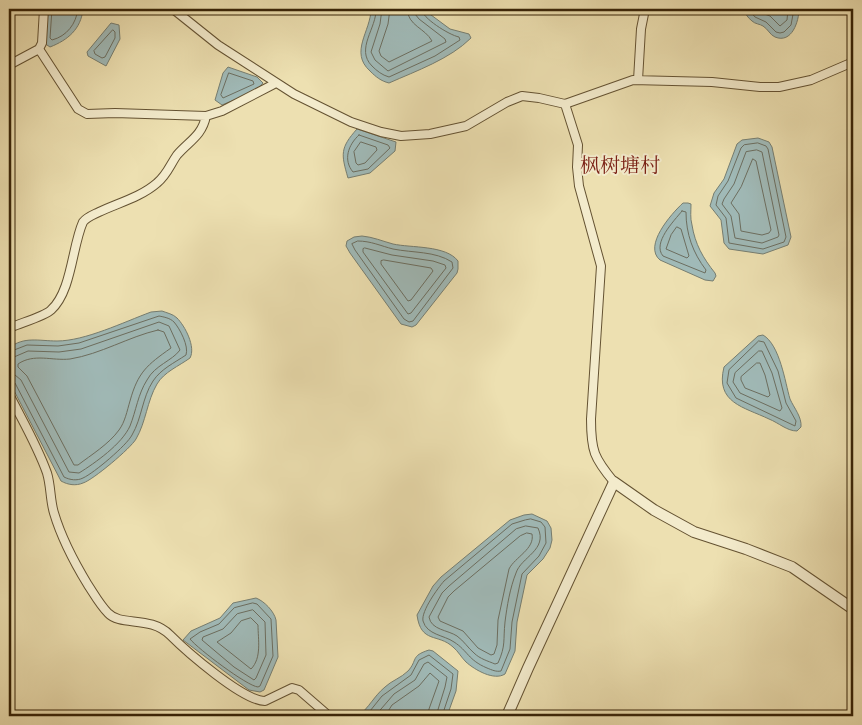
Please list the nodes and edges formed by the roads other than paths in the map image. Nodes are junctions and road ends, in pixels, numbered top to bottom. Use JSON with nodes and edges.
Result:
{"nodes":[{"id":1,"x":44,"y":9,"type":"edge"},
{"id":2,"x":173,"y":9,"type":"edge"},
{"id":3,"x":645,"y":9,"type":"edge"},
{"id":4,"x":39,"y":50,"type":"junction"},
{"id":5,"x":853,"y":62,"type":"edge"},
{"id":6,"x":9,"y":64,"type":"edge"},
{"id":7,"x":638,"y":80,"type":"junction"},
{"id":8,"x":276,"y":83,"type":"junction"},
{"id":9,"x":565,"y":104,"type":"junction"},
{"id":10,"x":206,"y":116,"type":"junction"},
{"id":11,"x":9,"y":330,"type":"edge"},
{"id":12,"x":9,"y":394,"type":"edge"},
{"id":13,"x":614,"y":482,"type":"junction"},
{"id":14,"x":853,"y":609,"type":"edge"},
{"id":15,"x":329,"y":716,"type":"edge"},
{"id":16,"x":507,"y":716,"type":"edge"}],
"edges":[{"from":1,"to":4,"type":"street"},
{"from":2,"to":8,"type":"street"},
{"from":3,"to":7,"type":"street"},
{"from":4,"to":6,"type":"street"},
{"from":4,"to":10,"type":"street"},
{"from":5,"to":7,"type":"street"},
{"from":7,"to":9,"type":"street"},
{"from":8,"to":9,"type":"street"},
{"from":8,"to":10,"type":"street"},
{"from":9,"to":13,"type":"street"},
{"from":10,"to":11,"type":"street"},
{"from":12,"to":15,"type":"street"},
{"from":13,"to":14,"type":"street"},
{"from":13,"to":16,"type":"street"}]}
